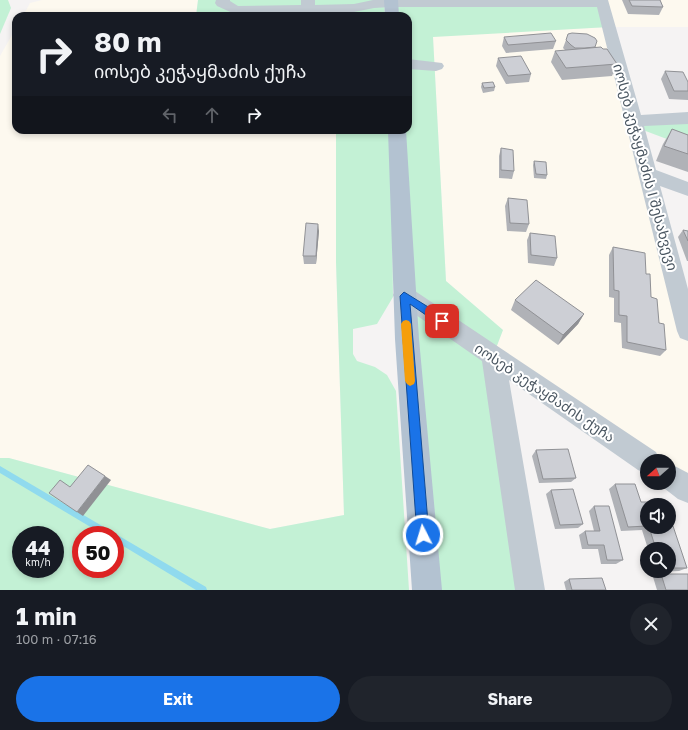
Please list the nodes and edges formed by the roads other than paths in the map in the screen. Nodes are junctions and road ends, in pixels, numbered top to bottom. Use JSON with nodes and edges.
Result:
{"nodes":[{"id":1,"x":223,"y":0,"type":"edge"},
{"id":2,"x":308,"y":4,"type":"edge"},
{"id":3,"x":391,"y":6,"type":"edge"},
{"id":4,"x":412,"y":64,"type":"edge"},
{"id":5,"x":436,"y":66,"type":"dead end"},
{"id":6,"x":686,"y":119,"type":"edge"},
{"id":7,"x":634,"y":121,"type":"junction"},
{"id":8,"x":397,"y":134,"type":"edge"},
{"id":9,"x":647,"y":174,"type":"junction"},
{"id":10,"x":688,"y":189,"type":"edge"},
{"id":11,"x":680,"y":274,"type":"edge"},
{"id":12,"x":404,"y":296,"type":"junction"},
{"id":13,"x":688,"y":331,"type":"edge"},
{"id":14,"x":493,"y":356,"type":"junction"},
{"id":15,"x":640,"y":456,"type":"edge"},
{"id":16,"x":676,"y":481,"type":"edge"},
{"id":17,"x":688,"y":489,"type":"edge"},
{"id":18,"x":427,"y":590,"type":"edge"},
{"id":19,"x":530,"y":590,"type":"edge"}],
"edges":[{"from":1,"to":2,"type":"street"},
{"from":2,"to":3,"type":"street"},
{"from":3,"to":7,"type":"street","name":"იოსებ კეჭაყმაძის I შესახვევი"},
{"from":4,"to":5,"type":"street"},
{"from":6,"to":7,"type":"street"},
{"from":7,"to":9,"type":"street","name":"იოსებ კეჭაყმაძის I შესახვევი"},
{"from":8,"to":12,"type":"main road"},
{"from":9,"to":10,"type":"street"},
{"from":9,"to":11,"type":"street","name":"იოსებ კეჭაყმაძის I შესახვევი"},
{"from":11,"to":13,"type":"street","name":"იოსებ კეჭაყმაძის I შესახვევი"},
{"from":12,"to":14,"type":"street","name":"იოსებ კეჭაყმაძის ქუჩა"},
{"from":12,"to":18,"type":"main road"},
{"from":14,"to":15,"type":"street","name":"იოსებ კეჭაყმაძის ქუჩა"},
{"from":14,"to":19,"type":"street"},
{"from":16,"to":17,"type":"street"}]}
